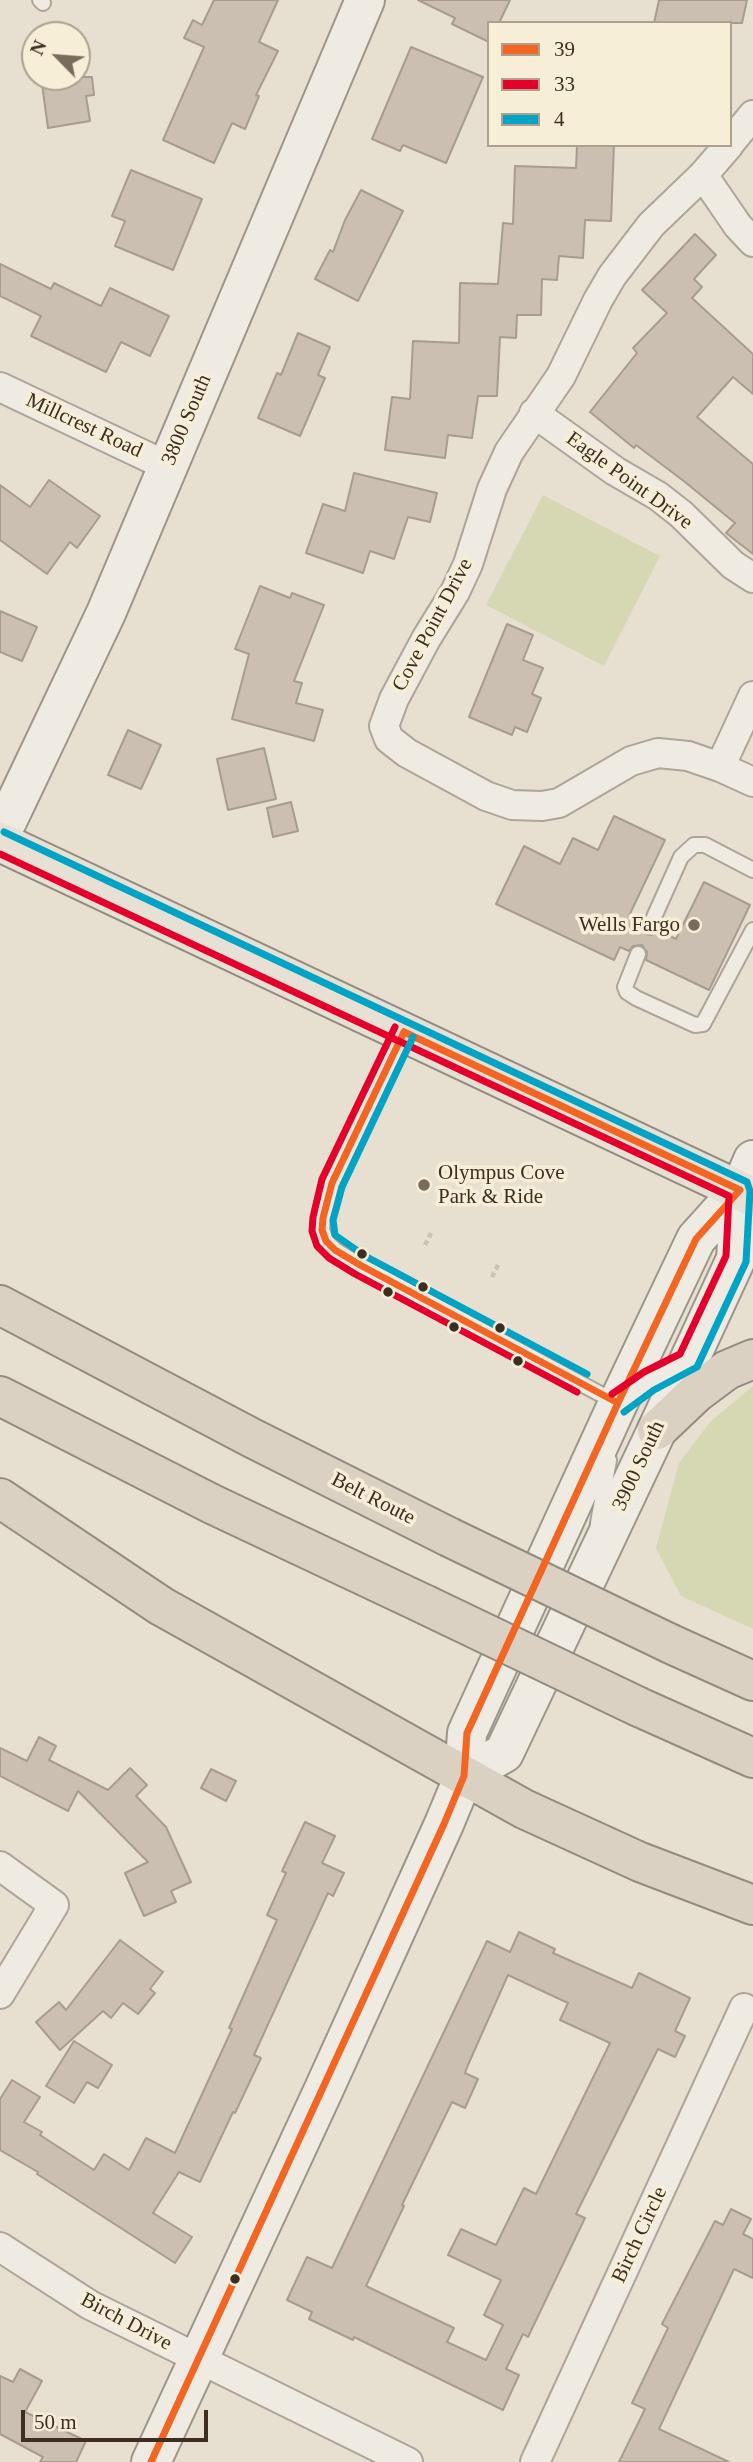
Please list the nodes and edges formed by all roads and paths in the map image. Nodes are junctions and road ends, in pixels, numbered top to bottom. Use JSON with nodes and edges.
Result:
{"nodes":[{"id":1,"x":365,"y":0,"type":"edge"},
{"id":2,"x":753,"y":115,"type":"edge"},
{"id":3,"x":732,"y":140,"type":"edge"},
{"id":4,"x":726,"y":147,"type":"edge"},
{"id":5,"x":703,"y":175,"type":"junction"},
{"id":6,"x":753,"y":242,"type":"edge"},
{"id":7,"x":0,"y":387,"type":"edge"},
{"id":8,"x":534,"y":413,"type":"junction"},
{"id":9,"x":167,"y":466,"type":"junction"},
{"id":10,"x":753,"y":578,"type":"edge"},
{"id":11,"x":753,"y":696,"type":"edge"},
{"id":12,"x":720,"y":767,"type":"junction"},
{"id":13,"x":753,"y":782,"type":"edge"},
{"id":14,"x":0,"y":836,"type":"edge"},
{"id":15,"x":0,"y":842,"type":"edge"},
{"id":16,"x":753,"y":870,"type":"edge"},
{"id":17,"x":650,"y":926,"type":"dead end"},
{"id":18,"x":753,"y":930,"type":"edge"},
{"id":19,"x":638,"y":954,"type":"dead end"},
{"id":20,"x":404,"y":1032,"type":"junction"},
{"id":21,"x":749,"y":1182,"type":"edge"},
{"id":22,"x":432,"y":1231,"type":"dead end"},
{"id":23,"x":425,"y":1245,"type":"dead end"},
{"id":24,"x":499,"y":1263,"type":"dead end"},
{"id":25,"x":492,"y":1277,"type":"dead end"},
{"id":26,"x":0,"y":1305,"type":"edge"},
{"id":27,"x":753,"y":1359,"type":"edge"},
{"id":28,"x":688,"y":1362,"type":"junction"},
{"id":29,"x":0,"y":1396,"type":"edge"},
{"id":30,"x":618,"y":1403,"type":"junction"},
{"id":31,"x":657,"y":1430,"type":"junction"},
{"id":32,"x":0,"y":1498,"type":"edge"},
{"id":33,"x":591,"y":1569,"type":"junction"},
{"id":34,"x":671,"y":1644,"type":"junction"},
{"id":35,"x":753,"y":1661,"type":"edge"},
{"id":36,"x":753,"y":1681,"type":"edge"},
{"id":37,"x":753,"y":1758,"type":"edge"},
{"id":38,"x":464,"y":1776,"type":"junction"},
{"id":39,"x":0,"y":1866,"type":"edge"},
{"id":40,"x":753,"y":1905,"type":"edge"},
{"id":41,"x":0,"y":1994,"type":"edge"},
{"id":42,"x":744,"y":2008,"type":"dead end"},
{"id":43,"x":0,"y":2246,"type":"edge"},
{"id":44,"x":198,"y":2359,"type":"junction"},
{"id":45,"x":150,"y":2462,"type":"edge"},
{"id":46,"x":408,"y":2462,"type":"edge"},
{"id":47,"x":535,"y":2462,"type":"edge"}],
"edges":[{"from":1,"to":9,"type":"main road","name":"3800 South"},
{"from":2,"to":3,"type":"street","name":"Cove Point Drive"},
{"from":4,"to":5,"type":"street","name":"Cove Point Drive"},
{"from":5,"to":6,"type":"street"},
{"from":5,"to":8,"type":"street","name":"Cove Point Drive"},
{"from":7,"to":9,"type":"street","name":"Millcrest Road"},
{"from":8,"to":10,"type":"street","name":"Eagle Point Drive"},
{"from":8,"to":12,"type":"street","name":"Cove Point Drive"},
{"from":9,"to":14,"type":"main road","name":"3800 South"},
{"from":11,"to":12,"type":"street"},
{"from":12,"to":13,"type":"street","name":"Cove Point Drive"},
{"from":15,"to":20,"type":"main road"},
{"from":16,"to":17,"type":"lane"},
{"from":18,"to":19,"type":"lane"},
{"from":20,"to":21,"type":"main road"},
{"from":20,"to":30,"type":"lane"},
{"from":21,"to":28,"type":"main road","name":"3900 South"},
{"from":21,"to":30,"type":"main road"},
{"from":22,"to":23,"type":"path"},
{"from":24,"to":25,"type":"path"},
{"from":26,"to":34,"type":"highway","name":"Belt Route","bridge":true},
{"from":27,"to":31,"type":"highway"},
{"from":28,"to":30,"type":"lane"},
{"from":28,"to":31,"type":"main road","name":"3900 South"},
{"from":29,"to":37,"type":"highway","bridge":true},
{"from":30,"to":33,"type":"lane"},
{"from":30,"to":38,"type":"main road"},
{"from":31,"to":33,"type":"main road","name":"3900 South"},
{"from":32,"to":38,"type":"highway"},
{"from":33,"to":38,"type":"main road","name":"3900 South"},
{"from":34,"to":35,"type":"highway"},
{"from":34,"to":36,"type":"highway","name":"Belt Route"},
{"from":38,"to":40,"type":"highway"},
{"from":38,"to":44,"type":"main road"},
{"from":39,"to":41,"type":"street"},
{"from":42,"to":47,"type":"street","name":"Birch Circle"},
{"from":43,"to":44,"type":"street","name":"Birch Drive"},
{"from":44,"to":45,"type":"main road"},
{"from":44,"to":46,"type":"street","name":"Birch Drive"}]}
